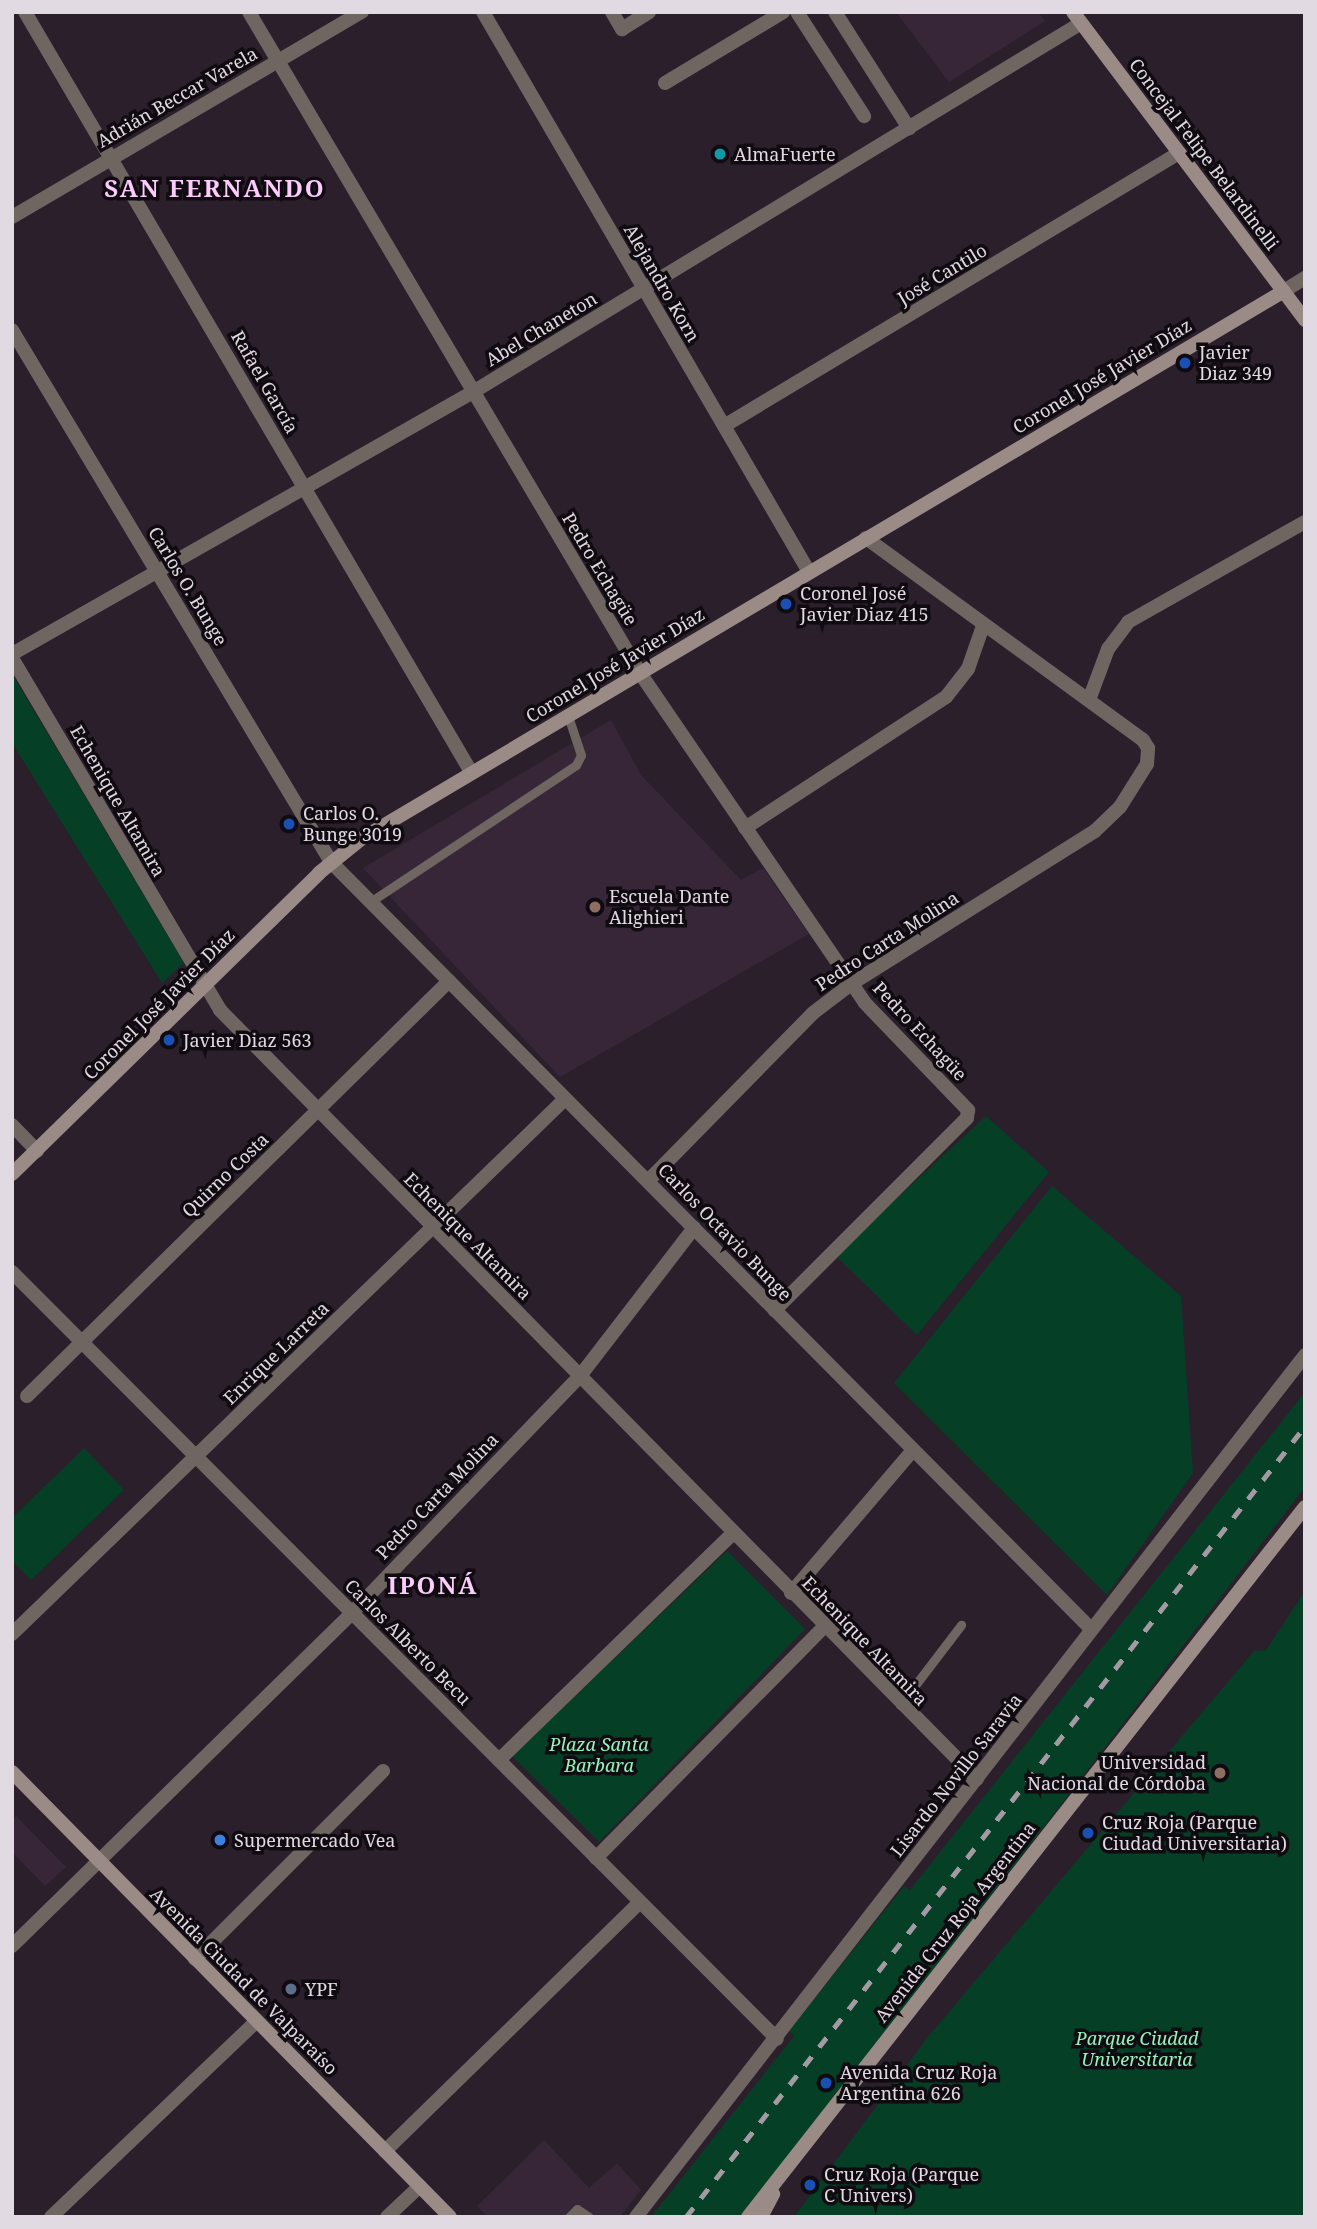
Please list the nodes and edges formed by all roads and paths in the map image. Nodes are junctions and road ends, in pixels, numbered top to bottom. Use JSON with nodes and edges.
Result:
{"nodes":[{"id":1,"x":25,"y":12,"type":"edge"},
{"id":2,"x":249,"y":12,"type":"edge"},
{"id":3,"x":362,"y":12,"type":"edge"},
{"id":4,"x":483,"y":12,"type":"edge"},
{"id":5,"x":612,"y":12,"type":"edge"},
{"id":6,"x":649,"y":12,"type":"edge"},
{"id":7,"x":783,"y":12,"type":"edge"},
{"id":8,"x":797,"y":12,"type":"edge"},
{"id":9,"x":835,"y":12,"type":"edge"},
{"id":10,"x":1077,"y":18,"type":"edge"},
{"id":11,"x":278,"y":61,"type":"junction"},
{"id":12,"x":665,"y":83,"type":"dead end"},
{"id":13,"x":864,"y":116,"type":"dead end"},
{"id":14,"x":909,"y":128,"type":"junction"},
{"id":15,"x":1179,"y":153,"type":"junction"},
{"id":16,"x":111,"y":159,"type":"junction"},
{"id":17,"x":12,"y":217,"type":"edge"},
{"id":18,"x":1305,"y":278,"type":"edge"},
{"id":19,"x":644,"y":289,"type":"junction"},
{"id":20,"x":1284,"y":291,"type":"junction"},
{"id":21,"x":1305,"y":320,"type":"edge"},
{"id":22,"x":12,"y":330,"type":"edge"},
{"id":23,"x":474,"y":392,"type":"junction"},
{"id":24,"x":724,"y":426,"type":"junction"},
{"id":25,"x":306,"y":490,"type":"junction"},
{"id":26,"x":1305,"y":522,"type":"edge"},
{"id":27,"x":866,"y":538,"type":"junction"},
{"id":28,"x":809,"y":572,"type":"junction"},
{"id":29,"x":158,"y":573,"type":"junction"},
{"id":30,"x":983,"y":626,"type":"junction"},
{"id":31,"x":12,"y":656,"type":"edge"},
{"id":32,"x":640,"y":673,"type":"junction"},
{"id":33,"x":1088,"y":700,"type":"junction"},
{"id":34,"x":568,"y":716,"type":"junction"},
{"id":35,"x":471,"y":772,"type":"junction"},
{"id":36,"x":745,"y":828,"type":"junction"},
{"id":37,"x":331,"y":862,"type":"junction"},
{"id":38,"x":370,"y":902,"type":"junction"},
{"id":39,"x":449,"y":981,"type":"junction"},
{"id":40,"x":851,"y":984,"type":"junction"},
{"id":41,"x":204,"y":988,"type":"junction"},
{"id":42,"x":565,"y":1099,"type":"junction"},
{"id":43,"x":318,"y":1110,"type":"junction"},
{"id":44,"x":12,"y":1125,"type":"edge"},
{"id":45,"x":37,"y":1151,"type":"junction"},
{"id":46,"x":12,"y":1174,"type":"edge"},
{"id":47,"x":648,"y":1181,"type":"junction"},
{"id":48,"x":432,"y":1228,"type":"junction"},
{"id":49,"x":694,"y":1228,"type":"junction"},
{"id":50,"x":12,"y":1272,"type":"edge"},
{"id":51,"x":775,"y":1310,"type":"junction"},
{"id":52,"x":82,"y":1342,"type":"junction"},
{"id":53,"x":1305,"y":1355,"type":"edge"},
{"id":54,"x":579,"y":1376,"type":"junction"},
{"id":55,"x":27,"y":1396,"type":"dead end"},
{"id":56,"x":913,"y":1450,"type":"junction"},
{"id":57,"x":196,"y":1457,"type":"junction"},
{"id":58,"x":1305,"y":1507,"type":"edge"},
{"id":59,"x":733,"y":1533,"type":"junction"},
{"id":60,"x":790,"y":1593,"type":"junction"},
{"id":61,"x":352,"y":1613,"type":"junction"},
{"id":62,"x":961,"y":1625,"type":"dead end"},
{"id":63,"x":824,"y":1627,"type":"junction"},
{"id":64,"x":1091,"y":1629,"type":"junction"},
{"id":65,"x":12,"y":1634,"type":"edge"},
{"id":66,"x":900,"y":1705,"type":"junction"},
{"id":67,"x":499,"y":1760,"type":"junction"},
{"id":68,"x":383,"y":1771,"type":"dead end"},
{"id":69,"x":12,"y":1772,"type":"edge"},
{"id":70,"x":976,"y":1779,"type":"junction"},
{"id":71,"x":596,"y":1858,"type":"junction"},
{"id":72,"x":100,"y":1863,"type":"junction"},
{"id":73,"x":640,"y":1902,"type":"junction"},
{"id":74,"x":12,"y":1946,"type":"edge"},
{"id":75,"x":195,"y":1959,"type":"junction"},
{"id":76,"x":257,"y":2021,"type":"junction"},
{"id":77,"x":777,"y":2039,"type":"junction"},
{"id":78,"x":385,"y":2151,"type":"junction"},
{"id":79,"x":791,"y":2162,"type":"junction"},
{"id":80,"x":419,"y":2186,"type":"junction"},
{"id":81,"x":51,"y":2217,"type":"edge"},
{"id":82,"x":387,"y":2217,"type":"edge"},
{"id":83,"x":450,"y":2217,"type":"edge"},
{"id":84,"x":569,"y":2217,"type":"edge"},
{"id":85,"x":589,"y":2217,"type":"edge"},
{"id":86,"x":636,"y":2217,"type":"edge"},
{"id":87,"x":748,"y":2217,"type":"edge"},
{"id":88,"x":761,"y":2217,"type":"edge"}],
"edges":[{"from":1,"to":16,"type":"street","name":"Rafael García"},
{"from":2,"to":11,"type":"street","name":"Pedro Echagüe"},
{"from":3,"to":11,"type":"street","name":"Adrián Beccar Varela"},
{"from":4,"to":19,"type":"street","name":"Alejandro Korn"},
{"from":5,"to":6,"type":"street"},
{"from":7,"to":12,"type":"street"},
{"from":8,"to":13,"type":"street"},
{"from":9,"to":14,"type":"street"},
{"from":10,"to":14,"type":"street","name":"Abel Chaneton"},
{"from":10,"to":15,"type":"main road","name":"Concejal Felipe Belardinelli"},
{"from":11,"to":16,"type":"street","name":"Adrián Beccar Varela"},
{"from":11,"to":23,"type":"street","name":"Pedro Echagüe"},
{"from":14,"to":19,"type":"street","name":"Abel Chaneton"},
{"from":15,"to":20,"type":"main road","name":"Concejal Felipe Belardinelli"},
{"from":15,"to":24,"type":"street","name":"José Cantilo"},
{"from":16,"to":17,"type":"street","name":"Adrián Beccar Varela"},
{"from":16,"to":25,"type":"street","name":"Rafael García"},
{"from":18,"to":20,"type":"street","name":"Coronel José Javier Díaz"},
{"from":19,"to":23,"type":"street","name":"Abel Chaneton"},
{"from":19,"to":24,"type":"street","name":"Alejandro Korn"},
{"from":20,"to":21,"type":"main road","name":"Concejal Felipe Belardinelli"},
{"from":20,"to":27,"type":"main road","name":"Coronel José Javier Díaz"},
{"from":22,"to":29,"type":"street","name":"Carlos O. Bunge"},
{"from":23,"to":25,"type":"street","name":"Abel Chaneton"},
{"from":23,"to":32,"type":"street","name":"Pedro Echagüe"},
{"from":24,"to":28,"type":"street","name":"Alejandro Korn"},
{"from":25,"to":29,"type":"street","name":"Abel Chaneton"},
{"from":25,"to":35,"type":"street","name":"Rafael García"},
{"from":26,"to":33,"type":"street"},
{"from":27,"to":28,"type":"main road","name":"Coronel José Javier Díaz"},
{"from":27,"to":30,"type":"street"},
{"from":28,"to":32,"type":"main road","name":"Coronel José Javier Díaz"},
{"from":29,"to":31,"type":"street","name":"Abel Chaneton"},
{"from":29,"to":37,"type":"street","name":"Carlos O. Bunge"},
{"from":30,"to":33,"type":"street"},
{"from":30,"to":36,"type":"street"},
{"from":31,"to":41,"type":"street","name":"Echenique Altamira"},
{"from":32,"to":34,"type":"main road","name":"Coronel José Javier Díaz"},
{"from":32,"to":36,"type":"street","name":"Pedro Echagüe"},
{"from":33,"to":40,"type":"street","name":"Pedro Carta Molina"},
{"from":34,"to":35,"type":"main road","name":"Coronel José Javier Díaz"},
{"from":34,"to":38,"type":"lane"},
{"from":35,"to":37,"type":"main road","name":"Coronel José Javier Díaz"},
{"from":36,"to":40,"type":"street","name":"Pedro Echagüe"},
{"from":37,"to":38,"type":"street","name":"Carlos Octavio Bunge"},
{"from":37,"to":41,"type":"main road","name":"Coronel José Javier Díaz"},
{"from":38,"to":39,"type":"street","name":"Carlos Octavio Bunge"},
{"from":39,"to":42,"type":"street","name":"Carlos Octavio Bunge"},
{"from":39,"to":43,"type":"street","name":"Quirno Costa"},
{"from":40,"to":47,"type":"street","name":"Pedro Carta Molina"},
{"from":40,"to":51,"type":"street","name":"Pedro Echagüe"},
{"from":41,"to":43,"type":"street","name":"Echenique Altamira"},
{"from":41,"to":45,"type":"main road","name":"Coronel José Javier Díaz"},
{"from":42,"to":47,"type":"street","name":"Carlos Octavio Bunge"},
{"from":42,"to":48,"type":"street","name":"Enrique Larreta"},
{"from":43,"to":48,"type":"street","name":"Echenique Altamira"},
{"from":43,"to":52,"type":"street","name":"Quirno Costa"},
{"from":44,"to":45,"type":"street"},
{"from":45,"to":46,"type":"main road","name":"Coronel José Javier Díaz"},
{"from":47,"to":49,"type":"street","name":"Carlos Octavio Bunge"},
{"from":48,"to":54,"type":"street","name":"Echenique Altamira"},
{"from":48,"to":57,"type":"street","name":"Enrique Larreta"},
{"from":49,"to":51,"type":"street","name":"Carlos Octavio Bunge"},
{"from":49,"to":54,"type":"street","name":"Pedro Carta Molina"},
{"from":50,"to":52,"type":"street","name":"Carlos Alberto Becu"},
{"from":51,"to":56,"type":"street","name":"Carlos Octavio Bunge"},
{"from":52,"to":55,"type":"street","name":"Quirno Costa"},
{"from":52,"to":57,"type":"street","name":"Carlos Alberto Becu"},
{"from":53,"to":64,"type":"street","name":"Lisardo Novillo Saravia"},
{"from":54,"to":59,"type":"street","name":"Echenique Altamira"},
{"from":54,"to":61,"type":"street","name":"Pedro Carta Molina"},
{"from":56,"to":60,"type":"street"},
{"from":56,"to":64,"type":"street","name":"Carlos Octavio Bunge"},
{"from":57,"to":61,"type":"street","name":"Carlos Alberto Becu"},
{"from":57,"to":65,"type":"street","name":"Enrique Larreta"},
{"from":58,"to":79,"type":"main road","name":"Avenida Cruz Roja Argentina"},
{"from":59,"to":60,"type":"street","name":"Echenique Altamira"},
{"from":59,"to":67,"type":"street"},
{"from":60,"to":63,"type":"street","name":"Echenique Altamira"},
{"from":61,"to":67,"type":"street","name":"Carlos Alberto Becu"},
{"from":61,"to":72,"type":"street","name":"Pedro Carta Molina"},
{"from":62,"to":66,"type":"lane"},
{"from":63,"to":66,"type":"street","name":"Echenique Altamira"},
{"from":63,"to":71,"type":"street"},
{"from":64,"to":70,"type":"street","name":"Lisardo Novillo Saravia"},
{"from":66,"to":70,"type":"street","name":"Echenique Altamira"},
{"from":67,"to":71,"type":"street","name":"Carlos Alberto Becu"},
{"from":68,"to":75,"type":"street"},
{"from":69,"to":72,"type":"main road","name":"Avenida Ciudad de Valparaíso"},
{"from":70,"to":77,"type":"street","name":"Lisardo Novillo Saravia"},
{"from":71,"to":73,"type":"street","name":"Carlos Alberto Becu"},
{"from":72,"to":74,"type":"street","name":"Pedro Carta Molina"},
{"from":72,"to":75,"type":"main road","name":"Avenida Ciudad de Valparaíso"},
{"from":73,"to":77,"type":"street","name":"Carlos Alberto Becu"},
{"from":73,"to":78,"type":"street"},
{"from":75,"to":76,"type":"main road","name":"Avenida Ciudad de Valparaíso"},
{"from":76,"to":78,"type":"main road","name":"Avenida Ciudad de Valparaíso"},
{"from":76,"to":81,"type":"street"},
{"from":77,"to":86,"type":"street","name":"Lisardo Novillo Saravia"},
{"from":78,"to":80,"type":"main road","name":"Avenida Ciudad de Valparaíso"},
{"from":79,"to":87,"type":"main road","name":"Avenida Cruz Roja Argentina"},
{"from":79,"to":88,"type":"main road","name":"Avenida Cruz Roja Argentina"},
{"from":80,"to":82,"type":"street"},
{"from":80,"to":83,"type":"main road","name":"Avenida Ciudad de Valparaíso"},
{"from":84,"to":85,"type":"lane"}]}
